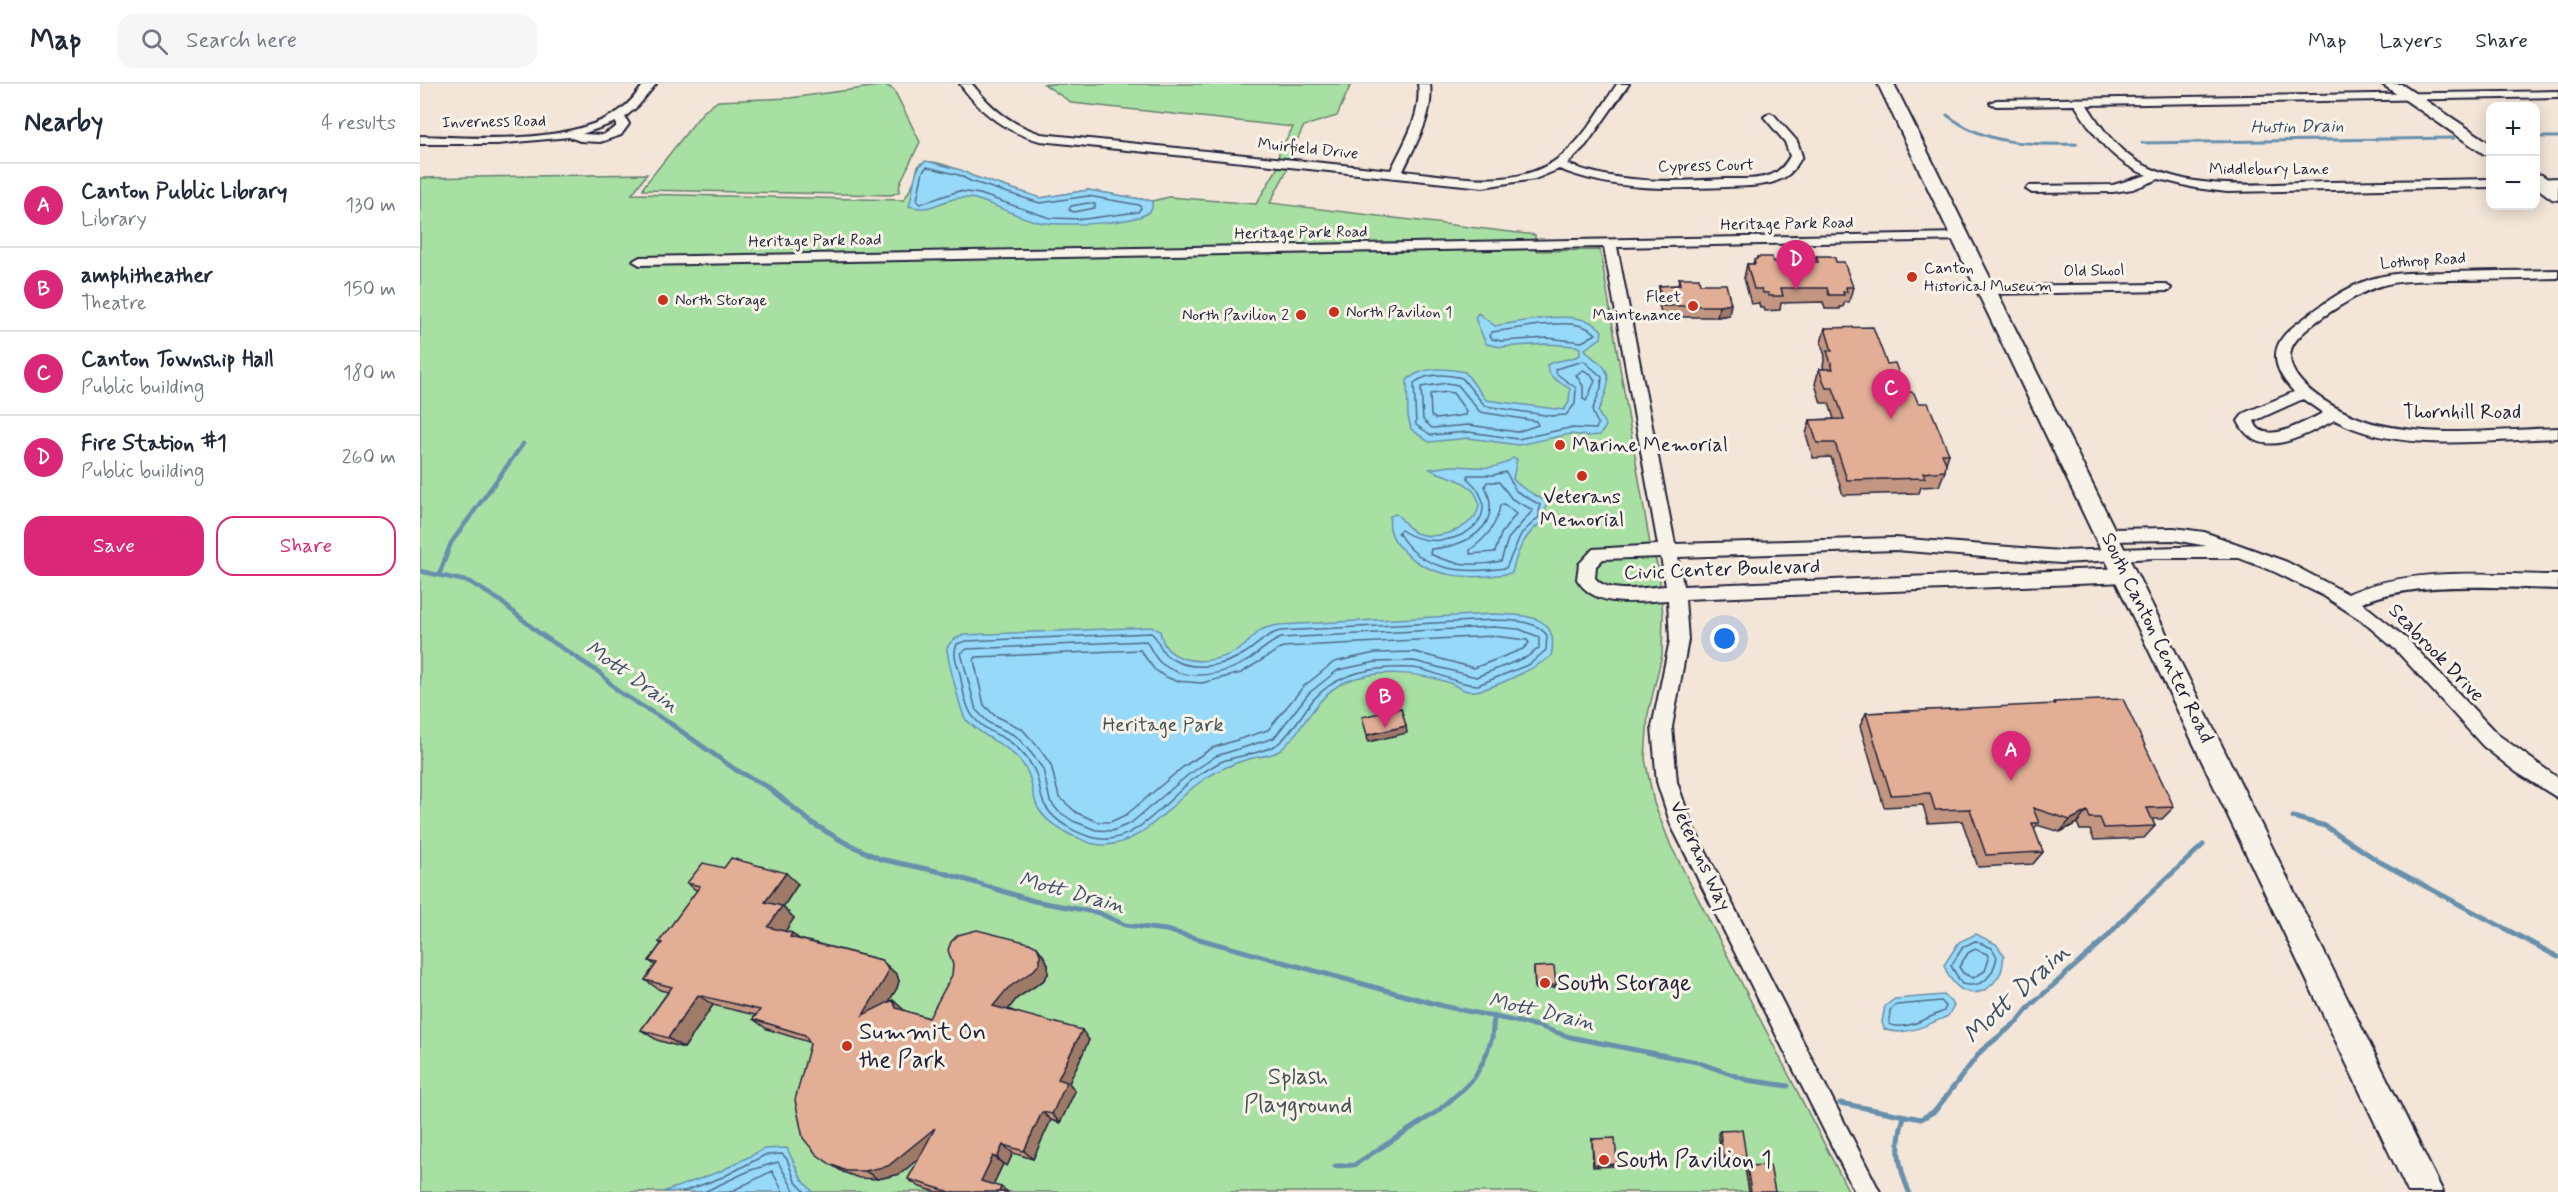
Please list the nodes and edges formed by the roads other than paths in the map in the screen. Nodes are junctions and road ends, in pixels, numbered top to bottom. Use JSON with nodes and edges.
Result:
{"nodes":[{"id":1,"x":650,"y":84,"type":"edge"},
{"id":2,"x":966,"y":84,"type":"edge"},
{"id":3,"x":1424,"y":84,"type":"edge"},
{"id":4,"x":1623,"y":84,"type":"edge"},
{"id":5,"x":1887,"y":84,"type":"edge"},
{"id":6,"x":2390,"y":84,"type":"edge"},
{"id":7,"x":2411,"y":90,"type":"edge"},
{"id":8,"x":2558,"y":94,"type":"edge"},
{"id":9,"x":2431,"y":96,"type":"junction"},
{"id":10,"x":2079,"y":102,"type":"junction"},
{"id":11,"x":1996,"y":103,"type":"dead end"},
{"id":12,"x":1770,"y":117,"type":"dead end"},
{"id":13,"x":2486,"y":132,"type":"edge"},
{"id":14,"x":420,"y":140,"type":"edge"},
{"id":15,"x":2486,"y":147,"type":"edge"},
{"id":16,"x":1560,"y":165,"type":"junction"},
{"id":17,"x":2158,"y":174,"type":"junction"},
{"id":18,"x":1395,"y":175,"type":"junction"},
{"id":19,"x":2545,"y":181,"type":"edge"},
{"id":20,"x":2486,"y":183,"type":"edge"},
{"id":21,"x":2032,"y":189,"type":"dead end"},
{"id":22,"x":2558,"y":195,"type":"edge"},
{"id":23,"x":1962,"y":237,"type":"junction"},
{"id":24,"x":1611,"y":244,"type":"junction"},
{"id":25,"x":640,"y":261,"type":"dead end"},
{"id":26,"x":2558,"y":274,"type":"edge"},
{"id":27,"x":2164,"y":288,"type":"dead end"},
{"id":28,"x":1988,"y":290,"type":"junction"},
{"id":29,"x":2304,"y":393,"type":"junction"},
{"id":30,"x":2334,"y":414,"type":"junction"},
{"id":31,"x":2558,"y":432,"type":"edge"},
{"id":32,"x":1668,"y":551,"type":"junction"},
{"id":33,"x":2116,"y":555,"type":"junction"},
{"id":34,"x":2558,"y":582,"type":"edge"},
{"id":35,"x":1676,"y":593,"type":"junction"},
{"id":36,"x":2348,"y":601,"type":"junction"},
{"id":37,"x":2558,"y":789,"type":"edge"},
{"id":38,"x":1868,"y":1192,"type":"edge"},
{"id":39,"x":2426,"y":1192,"type":"edge"}],
"edges":[{"from":1,"to":14,"type":"street","name":"Inverness Road"},
{"from":2,"to":18,"type":"street","name":"Muirfield Drive"},
{"from":3,"to":18,"type":"street"},
{"from":4,"to":16,"type":"street","name":"Muirfield Drive"},
{"from":5,"to":23,"type":"main road","name":"South Canton Center Road"},
{"from":6,"to":7,"type":"main road"},
{"from":7,"to":9,"type":"main road"},
{"from":7,"to":10,"type":"street"},
{"from":7,"to":15,"type":"main road"},
{"from":8,"to":9,"type":"street"},
{"from":9,"to":13,"type":"main road"},
{"from":10,"to":11,"type":"street"},
{"from":10,"to":17,"type":"street","name":"Middlebury Lane"},
{"from":12,"to":16,"type":"street","name":"Cypress Court"},
{"from":16,"to":18,"type":"street","name":"Muirfield Drive"},
{"from":17,"to":20,"type":"street","name":"Middlebury Lane"},
{"from":17,"to":21,"type":"street"},
{"from":19,"to":22,"type":"main road"},
{"from":23,"to":24,"type":"street","name":"Heritage Park Road"},
{"from":23,"to":28,"type":"main road","name":"South Canton Center Road"},
{"from":24,"to":25,"type":"street","name":"Heritage Park Road"},
{"from":24,"to":32,"type":"street","name":"Veterans Way"},
{"from":26,"to":29,"type":"street","name":"Lothrop Road"},
{"from":27,"to":28,"type":"street","name":"Old Shool"},
{"from":28,"to":33,"type":"main road","name":"South Canton Center Road"},
{"from":29,"to":30,"type":"street","name":"Thornhill Road"},
{"from":29,"to":30,"type":"street"},
{"from":30,"to":31,"type":"street","name":"Thornhill Road"},
{"from":32,"to":33,"type":"street","name":"Civic Center Boulevard"},
{"from":32,"to":35,"type":"street","name":"Veterans Way"},
{"from":32,"to":35,"type":"street","name":"Civic Center Boulevard"},
{"from":33,"to":35,"type":"street","name":"Civic Center Boulevard"},
{"from":33,"to":36,"type":"street","name":"Seabrook Drive"},
{"from":33,"to":39,"type":"main road","name":"South Canton Center Road"},
{"from":34,"to":36,"type":"street"},
{"from":35,"to":38,"type":"street","name":"Veterans Way"},
{"from":36,"to":37,"type":"street","name":"Seabrook Drive"}]}
